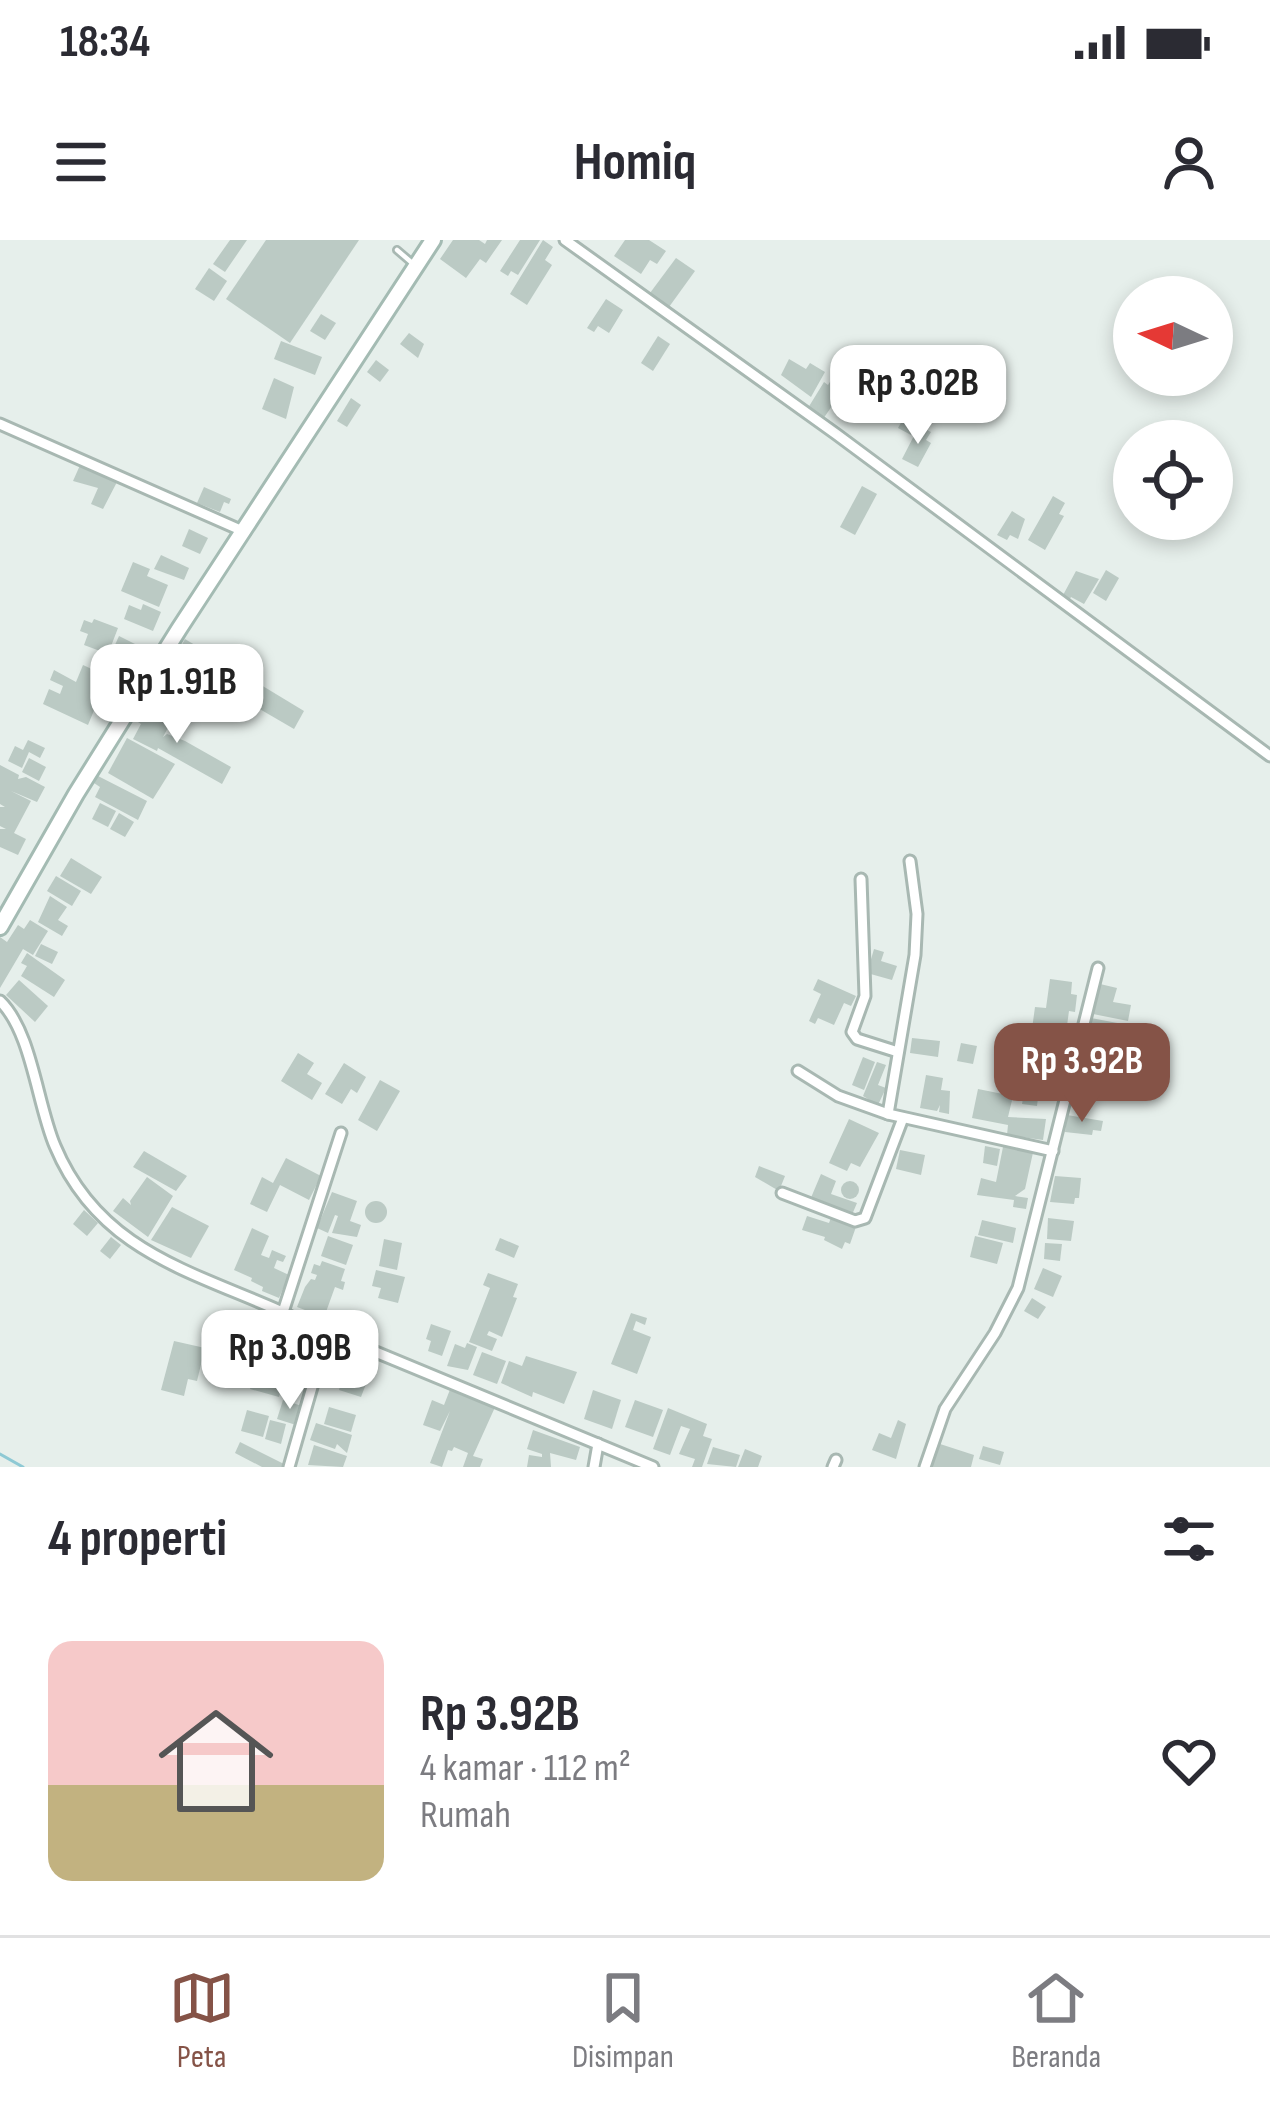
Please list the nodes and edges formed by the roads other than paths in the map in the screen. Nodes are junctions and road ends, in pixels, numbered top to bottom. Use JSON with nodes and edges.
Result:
{"nodes":[{"id":1,"x":433,"y":240,"type":"edge"},
{"id":2,"x":565,"y":240,"type":"edge"},
{"id":3,"x":397,"y":250,"type":"dead end"},
{"id":4,"x":416,"y":265,"type":"junction"},
{"id":5,"x":0,"y":424,"type":"edge"},
{"id":6,"x":245,"y":532,"type":"junction"},
{"id":7,"x":1270,"y":756,"type":"edge"},
{"id":8,"x":910,"y":861,"type":"dead end"},
{"id":9,"x":861,"y":879,"type":"dead end"},
{"id":10,"x":7,"y":904,"type":"edge"},
{"id":11,"x":0,"y":927,"type":"edge"},
{"id":12,"x":1098,"y":968,"type":"dead end"},
{"id":13,"x":0,"y":1001,"type":"edge"},
{"id":14,"x":898,"y":1052,"type":"junction"},
{"id":15,"x":798,"y":1071,"type":"dead end"},
{"id":16,"x":888,"y":1114,"type":"junction"},
{"id":17,"x":903,"y":1118,"type":"junction"},
{"id":18,"x":341,"y":1133,"type":"dead end"},
{"id":19,"x":1053,"y":1151,"type":"junction"},
{"id":20,"x":782,"y":1193,"type":"dead end"},
{"id":21,"x":283,"y":1312,"type":"junction"},
{"id":22,"x":327,"y":1335,"type":"junction"},
{"id":23,"x":598,"y":1444,"type":"junction"},
{"id":24,"x":289,"y":1467,"type":"edge"},
{"id":25,"x":594,"y":1467,"type":"edge"},
{"id":26,"x":652,"y":1467,"type":"edge"},
{"id":27,"x":925,"y":1467,"type":"edge"}],
"edges":[{"from":1,"to":4,"type":"main road"},
{"from":2,"to":7,"type":"street"},
{"from":3,"to":4,"type":"lane"},
{"from":4,"to":6,"type":"main road"},
{"from":5,"to":6,"type":"street"},
{"from":6,"to":10,"type":"main road"},
{"from":8,"to":14,"type":"street"},
{"from":9,"to":14,"type":"street"},
{"from":10,"to":11,"type":"main road"},
{"from":12,"to":19,"type":"street"},
{"from":13,"to":21,"type":"street"},
{"from":14,"to":16,"type":"street"},
{"from":15,"to":16,"type":"street"},
{"from":16,"to":17,"type":"street"},
{"from":17,"to":19,"type":"street"},
{"from":17,"to":20,"type":"street"},
{"from":18,"to":21,"type":"street"},
{"from":19,"to":27,"type":"street"},
{"from":21,"to":22,"type":"street"},
{"from":22,"to":23,"type":"street"},
{"from":22,"to":24,"type":"street"},
{"from":23,"to":25,"type":"street"},
{"from":23,"to":26,"type":"street"}]}
